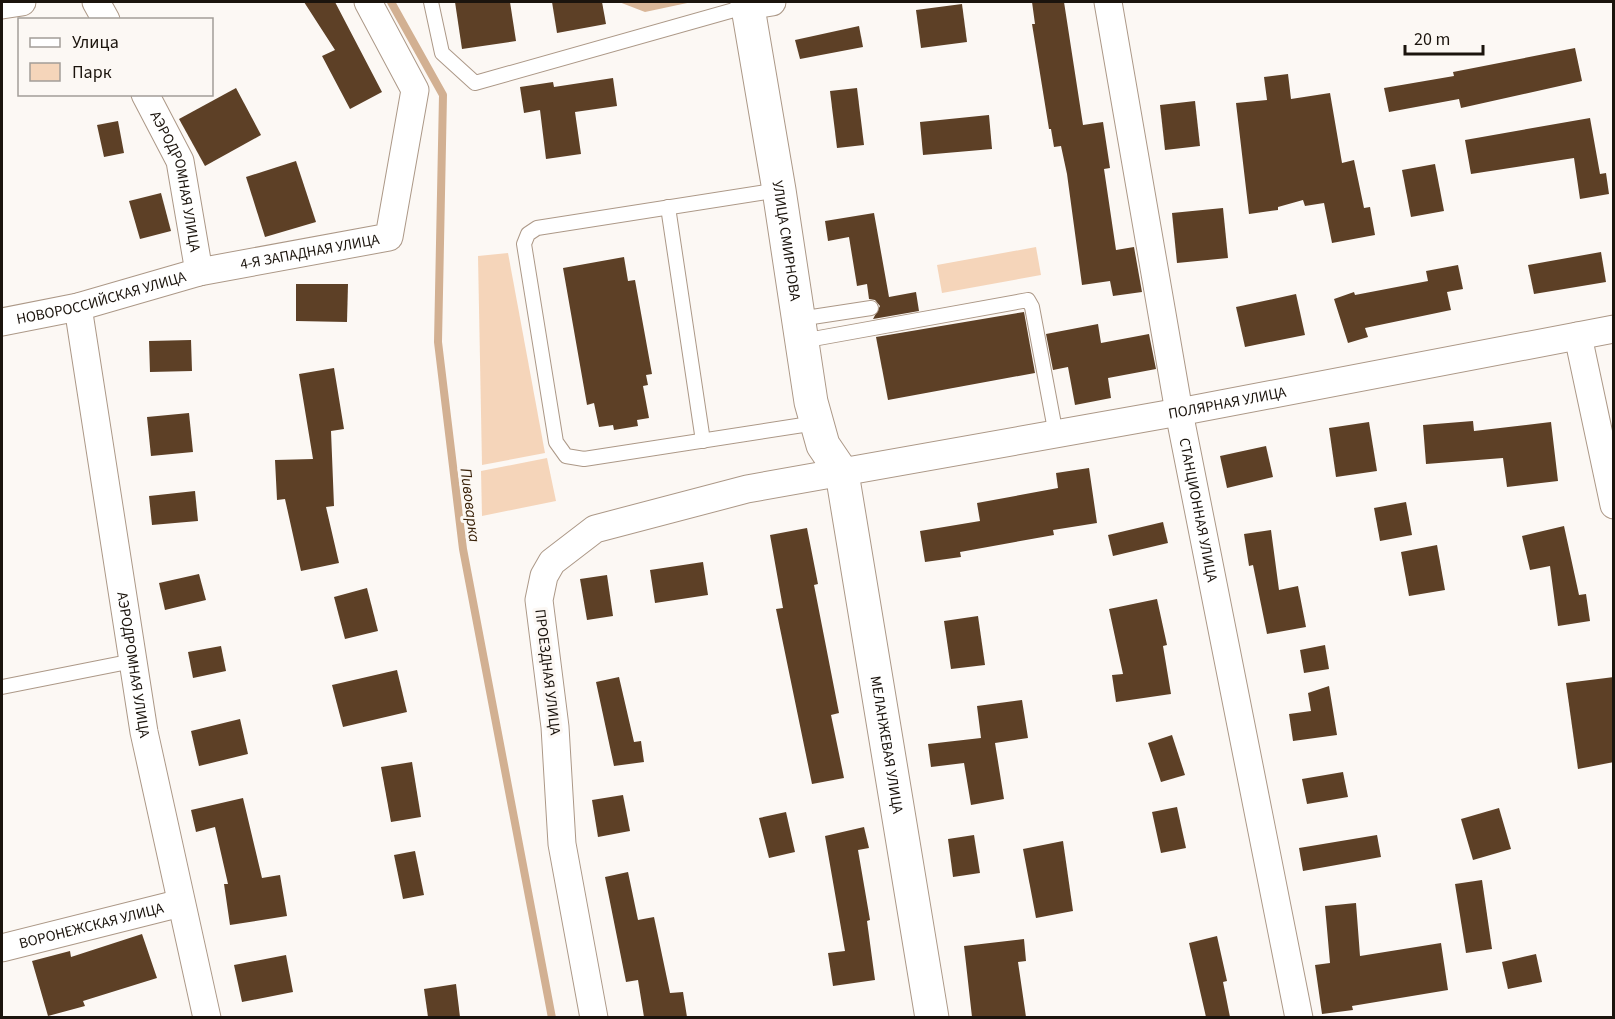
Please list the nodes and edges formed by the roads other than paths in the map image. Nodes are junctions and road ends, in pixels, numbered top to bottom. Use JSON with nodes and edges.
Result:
{"nodes":[{"id":1,"x":21,"y":2,"type":"edge"},
{"id":2,"x":96,"y":2,"type":"edge"},
{"id":3,"x":368,"y":2,"type":"edge"},
{"id":4,"x":431,"y":2,"type":"edge"},
{"id":5,"x":1107,"y":2,"type":"edge"},
{"id":6,"x":756,"y":3,"type":"edge"},
{"id":7,"x":2,"y":5,"type":"edge"},
{"id":8,"x":105,"y":18,"type":"edge"},
{"id":9,"x":146,"y":96,"type":"edge"},
{"id":10,"x":779,"y":190,"type":"junction"},
{"id":11,"x":668,"y":207,"type":"junction"},
{"id":12,"x":200,"y":272,"type":"junction"},
{"id":13,"x":78,"y":307,"type":"junction"},
{"id":14,"x":871,"y":308,"type":"dead end"},
{"id":15,"x":2,"y":322,"type":"edge"},
{"id":16,"x":1614,"y":329,"type":"edge"},
{"id":17,"x":800,"y":330,"type":"junction"},
{"id":18,"x":1578,"y":336,"type":"junction"},
{"id":19,"x":1179,"y":412,"type":"junction"},
{"id":20,"x":816,"y":423,"type":"junction"},
{"id":21,"x":1056,"y":435,"type":"junction"},
{"id":22,"x":703,"y":441,"type":"junction"},
{"id":23,"x":842,"y":473,"type":"junction"},
{"id":24,"x":1614,"y":505,"type":"edge"},
{"id":25,"x":133,"y":660,"type":"junction"},
{"id":26,"x":2,"y":687,"type":"edge"},
{"id":27,"x":181,"y":903,"type":"junction"},
{"id":28,"x":2,"y":948,"type":"edge"},
{"id":29,"x":207,"y":1017,"type":"edge"},
{"id":30,"x":594,"y":1017,"type":"edge"},
{"id":31,"x":932,"y":1017,"type":"edge"},
{"id":32,"x":1299,"y":1017,"type":"edge"}],
"edges":[{"from":1,"to":7,"type":"street"},
{"from":2,"to":8,"type":"street"},
{"from":3,"to":12,"type":"street","name":"4-Я ЗАПАДНАЯ УЛИЦА"},
{"from":4,"to":6,"type":"lane"},
{"from":5,"to":19,"type":"street","name":"СТАНЦИОННАЯ УЛИЦА"},
{"from":6,"to":10,"type":"street","name":"УЛИЦА СМИРНОВА"},
{"from":9,"to":12,"type":"street","name":"АЭРОДРОМНАЯ УЛИЦА"},
{"from":10,"to":11,"type":"lane"},
{"from":10,"to":17,"type":"street","name":"УЛИЦА СМИРНОВА"},
{"from":11,"to":22,"type":"lane"},
{"from":11,"to":22,"type":"lane"},
{"from":12,"to":13,"type":"street","name":"НОВОРОССИЙСКАЯ УЛИЦА"},
{"from":13,"to":15,"type":"street","name":"НОВОРОССИЙСКАЯ УЛИЦА"},
{"from":13,"to":25,"type":"street","name":"АЭРОДРОМНАЯ УЛИЦА"},
{"from":14,"to":17,"type":"lane"},
{"from":16,"to":18,"type":"street","name":"ПОЛЯРНАЯ УЛИЦА"},
{"from":17,"to":20,"type":"street","name":"УЛИЦА СМИРНОВА"},
{"from":17,"to":21,"type":"lane"},
{"from":18,"to":19,"type":"street","name":"ПОЛЯРНАЯ УЛИЦА"},
{"from":18,"to":24,"type":"street"},
{"from":19,"to":21,"type":"street","name":"ПОЛЯРНАЯ УЛИЦА"},
{"from":19,"to":32,"type":"street","name":"СТАНЦИОННАЯ УЛИЦА"},
{"from":20,"to":22,"type":"lane"},
{"from":20,"to":23,"type":"street","name":"УЛИЦА СМИРНОВА"},
{"from":21,"to":23,"type":"street","name":"ПОЛЯРНАЯ УЛИЦА"},
{"from":23,"to":30,"type":"street","name":"ПРОЕЗДНАЯ УЛИЦА"},
{"from":23,"to":31,"type":"street","name":"МЕЛАНЖЕВАЯ УЛИЦА"},
{"from":25,"to":26,"type":"lane"},
{"from":25,"to":27,"type":"street","name":"АЭРОДРОМНАЯ УЛИЦА"},
{"from":27,"to":28,"type":"street","name":"ВОРОНЕЖСКАЯ УЛИЦА"},
{"from":27,"to":29,"type":"street","name":"АЭРОДРОМНАЯ УЛИЦА"}]}
